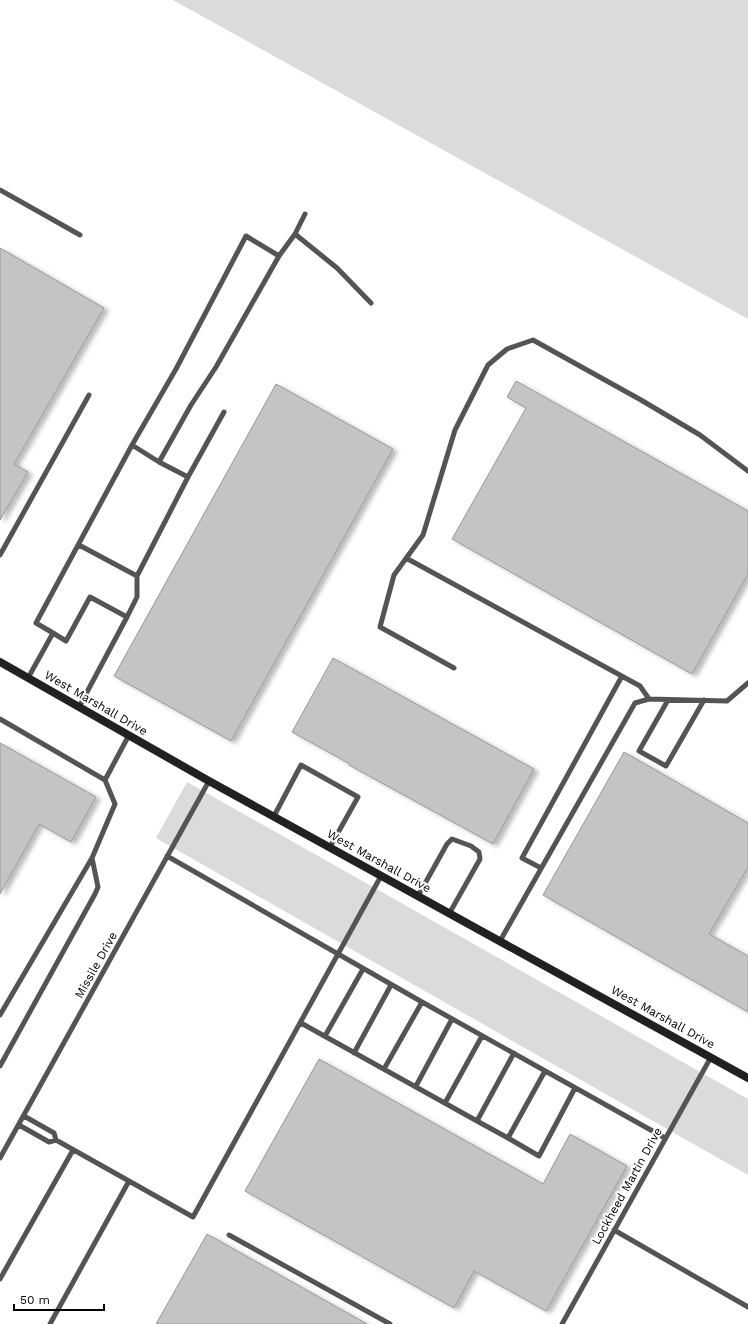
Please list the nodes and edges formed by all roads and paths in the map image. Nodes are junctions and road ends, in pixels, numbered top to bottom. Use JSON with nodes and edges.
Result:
{"nodes":[{"id":1,"x":0,"y":190,"type":"edge"},
{"id":2,"x":305,"y":214,"type":"dead end"},
{"id":3,"x":295,"y":234,"type":"junction"},
{"id":4,"x":80,"y":235,"type":"dead end"},
{"id":5,"x":279,"y":256,"type":"junction"},
{"id":6,"x":372,"y":303,"type":"dead end"},
{"id":7,"x":89,"y":394,"type":"dead end"},
{"id":8,"x":224,"y":412,"type":"dead end"},
{"id":9,"x":132,"y":445,"type":"junction"},
{"id":10,"x":159,"y":462,"type":"junction"},
{"id":11,"x":748,"y":471,"type":"edge"},
{"id":12,"x":188,"y":477,"type":"junction"},
{"id":13,"x":79,"y":545,"type":"junction"},
{"id":14,"x":0,"y":555,"type":"edge"},
{"id":15,"x":406,"y":558,"type":"junction"},
{"id":16,"x":137,"y":576,"type":"junction"},
{"id":17,"x":127,"y":617,"type":"junction"},
{"id":18,"x":53,"y":633,"type":"junction"},
{"id":19,"x":0,"y":662,"type":"edge"},
{"id":20,"x":454,"y":668,"type":"dead end"},
{"id":21,"x":622,"y":676,"type":"junction"},
{"id":22,"x":28,"y":678,"type":"junction"},
{"id":23,"x":748,"y":683,"type":"edge"},
{"id":24,"x":649,"y":699,"type":"junction"},
{"id":25,"x":668,"y":700,"type":"junction"},
{"id":26,"x":704,"y":700,"type":"junction"},
{"id":27,"x":79,"y":707,"type":"junction"},
{"id":28,"x":0,"y":719,"type":"edge"},
{"id":29,"x":129,"y":735,"type":"junction"},
{"id":30,"x":105,"y":780,"type":"junction"},
{"id":31,"x":209,"y":781,"type":"junction"},
{"id":32,"x":274,"y":816,"type":"junction"},
{"id":33,"x":330,"y":847,"type":"junction"},
{"id":34,"x":167,"y":856,"type":"junction"},
{"id":35,"x":92,"y":858,"type":"junction"},
{"id":36,"x":541,"y":868,"type":"junction"},
{"id":37,"x":382,"y":876,"type":"junction"},
{"id":38,"x":418,"y":896,"type":"junction"},
{"id":39,"x":449,"y":914,"type":"junction"},
{"id":40,"x":500,"y":942,"type":"junction"},
{"id":41,"x":338,"y":954,"type":"junction"},
{"id":42,"x":363,"y":968,"type":"junction"},
{"id":43,"x":391,"y":985,"type":"junction"},
{"id":44,"x":422,"y":1002,"type":"junction"},
{"id":45,"x":0,"y":1015,"type":"edge"},
{"id":46,"x":452,"y":1019,"type":"junction"},
{"id":47,"x":301,"y":1023,"type":"junction"},
{"id":48,"x":325,"y":1036,"type":"junction"},
{"id":49,"x":482,"y":1036,"type":"junction"},
{"id":50,"x":354,"y":1053,"type":"junction"},
{"id":51,"x":514,"y":1053,"type":"junction"},
{"id":52,"x":711,"y":1057,"type":"junction"},
{"id":53,"x":0,"y":1066,"type":"edge"},
{"id":54,"x":384,"y":1069,"type":"junction"},
{"id":55,"x":545,"y":1071,"type":"junction"},
{"id":56,"x":748,"y":1078,"type":"edge"},
{"id":57,"x":416,"y":1086,"type":"junction"},
{"id":58,"x":576,"y":1088,"type":"junction"},
{"id":59,"x":445,"y":1103,"type":"junction"},
{"id":60,"x":24,"y":1116,"type":"junction"},
{"id":61,"x":477,"y":1121,"type":"junction"},
{"id":62,"x":19,"y":1125,"type":"junction"},
{"id":63,"x":508,"y":1138,"type":"junction"},
{"id":64,"x":666,"y":1138,"type":"junction"},
{"id":65,"x":56,"y":1140,"type":"junction"},
{"id":66,"x":73,"y":1150,"type":"junction"},
{"id":67,"x":0,"y":1158,"type":"edge"},
{"id":68,"x":129,"y":1181,"type":"junction"},
{"id":69,"x":614,"y":1230,"type":"junction"},
{"id":70,"x":229,"y":1234,"type":"dead end"},
{"id":71,"x":0,"y":1279,"type":"edge"},
{"id":72,"x":748,"y":1307,"type":"edge"},
{"id":73,"x":565,"y":1323,"type":"edge"},
{"id":74,"x":50,"y":1324,"type":"edge"},
{"id":75,"x":390,"y":1324,"type":"edge"}],
"edges":[{"from":1,"to":4,"type":"lane"},
{"from":2,"to":3,"type":"lane"},
{"from":3,"to":5,"type":"lane"},
{"from":3,"to":6,"type":"lane"},
{"from":5,"to":9,"type":"lane"},
{"from":5,"to":10,"type":"lane"},
{"from":7,"to":14,"type":"lane"},
{"from":8,"to":12,"type":"lane"},
{"from":9,"to":10,"type":"lane"},
{"from":9,"to":13,"type":"lane"},
{"from":10,"to":12,"type":"lane"},
{"from":11,"to":15,"type":"lane"},
{"from":12,"to":16,"type":"lane"},
{"from":13,"to":16,"type":"lane"},
{"from":13,"to":18,"type":"lane"},
{"from":15,"to":20,"type":"lane"},
{"from":15,"to":21,"type":"lane"},
{"from":16,"to":17,"type":"lane"},
{"from":17,"to":18,"type":"lane"},
{"from":17,"to":27,"type":"lane"},
{"from":18,"to":22,"type":"lane"},
{"from":19,"to":22,"type":"main road","name":"West Marshall Drive"},
{"from":21,"to":24,"type":"lane"},
{"from":21,"to":36,"type":"lane"},
{"from":22,"to":27,"type":"main road","name":"West Marshall Drive"},
{"from":23,"to":26,"type":"lane"},
{"from":24,"to":25,"type":"lane"},
{"from":24,"to":36,"type":"lane"},
{"from":25,"to":26,"type":"lane"},
{"from":25,"to":26,"type":"lane"},
{"from":27,"to":29,"type":"main road","name":"West Marshall Drive"},
{"from":28,"to":30,"type":"lane"},
{"from":29,"to":30,"type":"lane"},
{"from":29,"to":31,"type":"main road","name":"West Marshall Drive"},
{"from":30,"to":35,"type":"lane"},
{"from":31,"to":32,"type":"main road","name":"West Marshall Drive"},
{"from":31,"to":34,"type":"lane","name":"Missile Drive"},
{"from":32,"to":33,"type":"main road","name":"West Marshall Drive"},
{"from":32,"to":33,"type":"lane"},
{"from":33,"to":37,"type":"main road","name":"West Marshall Drive"},
{"from":34,"to":41,"type":"lane"},
{"from":34,"to":60,"type":"lane","name":"Missile Drive"},
{"from":35,"to":45,"type":"lane"},
{"from":35,"to":53,"type":"lane"},
{"from":36,"to":40,"type":"lane"},
{"from":37,"to":38,"type":"main road","name":"West Marshall Drive"},
{"from":37,"to":41,"type":"lane"},
{"from":38,"to":39,"type":"main road","name":"West Marshall Drive"},
{"from":38,"to":39,"type":"lane"},
{"from":39,"to":40,"type":"main road","name":"West Marshall Drive"},
{"from":40,"to":52,"type":"main road","name":"West Marshall Drive"},
{"from":41,"to":42,"type":"lane"},
{"from":41,"to":47,"type":"lane"},
{"from":42,"to":43,"type":"lane"},
{"from":42,"to":48,"type":"lane"},
{"from":43,"to":44,"type":"lane"},
{"from":43,"to":50,"type":"lane"},
{"from":44,"to":46,"type":"lane"},
{"from":44,"to":54,"type":"lane"},
{"from":46,"to":49,"type":"lane"},
{"from":46,"to":57,"type":"lane"},
{"from":47,"to":48,"type":"lane"},
{"from":47,"to":68,"type":"lane"},
{"from":48,"to":50,"type":"lane"},
{"from":49,"to":51,"type":"lane"},
{"from":49,"to":59,"type":"lane"},
{"from":50,"to":54,"type":"lane"},
{"from":51,"to":55,"type":"lane"},
{"from":51,"to":61,"type":"lane"},
{"from":52,"to":56,"type":"main road","name":"West Marshall Drive"},
{"from":52,"to":64,"type":"lane","name":"Lockheed Martin Drive"},
{"from":54,"to":57,"type":"lane"},
{"from":55,"to":58,"type":"lane"},
{"from":55,"to":63,"type":"lane"},
{"from":57,"to":59,"type":"lane"},
{"from":58,"to":63,"type":"lane"},
{"from":58,"to":64,"type":"lane"},
{"from":59,"to":61,"type":"lane"},
{"from":60,"to":62,"type":"lane","name":"Missile Drive"},
{"from":60,"to":65,"type":"lane"},
{"from":61,"to":63,"type":"lane"},
{"from":62,"to":65,"type":"lane"},
{"from":62,"to":67,"type":"lane","name":"Missile Drive"},
{"from":64,"to":69,"type":"lane","name":"Lockheed Martin Drive"},
{"from":65,"to":66,"type":"lane"},
{"from":66,"to":68,"type":"lane"},
{"from":66,"to":71,"type":"lane"},
{"from":68,"to":74,"type":"lane"},
{"from":69,"to":72,"type":"lane"},
{"from":69,"to":73,"type":"lane","name":"Lockheed Martin Drive"},
{"from":70,"to":75,"type":"lane"}]}
